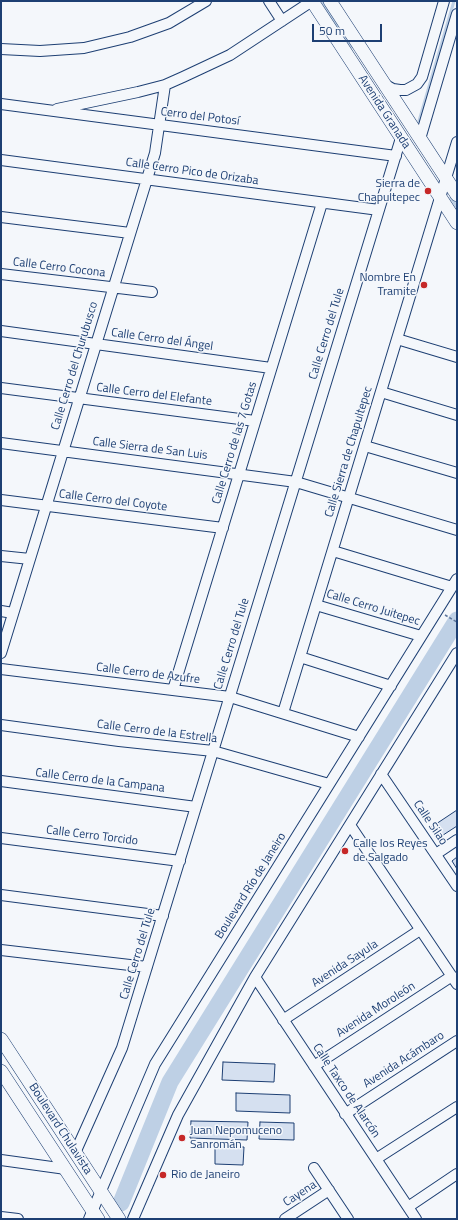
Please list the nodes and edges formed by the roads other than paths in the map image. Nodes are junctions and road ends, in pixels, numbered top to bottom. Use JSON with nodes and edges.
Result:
{"nodes":[{"id":1,"x":206,"y":1,"type":"edge"},
{"id":2,"x":269,"y":1,"type":"edge"},
{"id":3,"x":312,"y":1,"type":"edge"},
{"id":4,"x":330,"y":1,"type":"edge"},
{"id":5,"x":444,"y":1,"type":"edge"},
{"id":6,"x":457,"y":14,"type":"edge"},
{"id":7,"x":282,"y":21,"type":"junction"},
{"id":8,"x":1,"y":49,"type":"edge"},
{"id":9,"x":384,"y":84,"type":"junction"},
{"id":10,"x":165,"y":85,"type":"junction"},
{"id":11,"x":1,"y":104,"type":"edge"},
{"id":12,"x":49,"y":111,"type":"junction"},
{"id":13,"x":159,"y":125,"type":"junction"},
{"id":14,"x":401,"y":138,"type":"junction"},
{"id":15,"x":420,"y":139,"type":"junction"},
{"id":16,"x":457,"y":142,"type":"edge"},
{"id":17,"x":396,"y":156,"type":"junction"},
{"id":18,"x":1,"y":160,"type":"edge"},
{"id":19,"x":446,"y":178,"type":"junction"},
{"id":20,"x":146,"y":179,"type":"junction"},
{"id":21,"x":456,"y":193,"type":"edge"},
{"id":22,"x":440,"y":198,"type":"junction"},
{"id":23,"x":322,"y":203,"type":"junction"},
{"id":24,"x":379,"y":210,"type":"junction"},
{"id":25,"x":1,"y":216,"type":"edge"},
{"id":26,"x":457,"y":223,"type":"edge"},
{"id":27,"x":130,"y":233,"type":"junction"},
{"id":28,"x":1,"y":274,"type":"edge"},
{"id":29,"x":113,"y":288,"type":"junction"},
{"id":30,"x":152,"y":292,"type":"dead end"},
{"id":31,"x":1,"y":331,"type":"edge"},
{"id":32,"x":397,"y":339,"type":"junction"},
{"id":33,"x":96,"y":344,"type":"junction"},
{"id":34,"x":457,"y":357,"type":"edge"},
{"id":35,"x":271,"y":368,"type":"junction"},
{"id":36,"x":1,"y":388,"type":"edge"},
{"id":37,"x":381,"y":392,"type":"junction"},
{"id":38,"x":79,"y":398,"type":"junction"},
{"id":39,"x":457,"y":415,"type":"edge"},
{"id":40,"x":255,"y":421,"type":"junction"},
{"id":41,"x":1,"y":443,"type":"edge"},
{"id":42,"x":364,"y":446,"type":"junction"},
{"id":43,"x":63,"y":451,"type":"junction"},
{"id":44,"x":457,"y":473,"type":"edge"},
{"id":45,"x":239,"y":474,"type":"junction"},
{"id":46,"x":296,"y":482,"type":"junction"},
{"id":47,"x":349,"y":498,"type":"junction"},
{"id":48,"x":1,"y":500,"type":"edge"},
{"id":49,"x":46,"y":506,"type":"junction"},
{"id":50,"x":222,"y":528,"type":"junction"},
{"id":51,"x":457,"y":530,"type":"edge"},
{"id":52,"x":332,"y":551,"type":"junction"},
{"id":53,"x":1,"y":556,"type":"edge"},
{"id":54,"x":30,"y":559,"type":"junction"},
{"id":55,"x":454,"y":583,"type":"edge"},
{"id":56,"x":316,"y":605,"type":"junction"},
{"id":57,"x":1,"y":611,"type":"edge"},
{"id":58,"x":13,"y":613,"type":"junction"},
{"id":59,"x":421,"y":636,"type":"junction"},
{"id":60,"x":1,"y":653,"type":"edge"},
{"id":61,"x":457,"y":653,"type":"edge"},
{"id":62,"x":300,"y":657,"type":"junction"},
{"id":63,"x":1,"y":669,"type":"edge"},
{"id":64,"x":391,"y":686,"type":"junction"},
{"id":65,"x":173,"y":690,"type":"junction"},
{"id":66,"x":230,"y":697,"type":"junction"},
{"id":67,"x":283,"y":713,"type":"junction"},
{"id":68,"x":1,"y":725,"type":"edge"},
{"id":69,"x":359,"y":737,"type":"junction"},
{"id":70,"x":213,"y":751,"type":"junction"},
{"id":71,"x":381,"y":774,"type":"junction"},
{"id":72,"x":1,"y":782,"type":"edge"},
{"id":73,"x":329,"y":784,"type":"junction"},
{"id":74,"x":196,"y":807,"type":"junction"},
{"id":75,"x":350,"y":826,"type":"junction"},
{"id":76,"x":1,"y":838,"type":"edge"},
{"id":77,"x":457,"y":840,"type":"edge"},
{"id":78,"x":436,"y":854,"type":"junction"},
{"id":79,"x":180,"y":861,"type":"junction"},
{"id":80,"x":457,"y":886,"type":"edge"},
{"id":81,"x":1,"y":895,"type":"edge"},
{"id":82,"x":163,"y":916,"type":"junction"},
{"id":83,"x":420,"y":930,"type":"junction"},
{"id":84,"x":1,"y":950,"type":"edge"},
{"id":85,"x":147,"y":968,"type":"junction"},
{"id":86,"x":255,"y":977,"type":"junction"},
{"id":87,"x":454,"y":980,"type":"edge"},
{"id":88,"x":283,"y":1020,"type":"junction"},
{"id":89,"x":1,"y":1039,"type":"edge"},
{"id":90,"x":457,"y":1041,"type":"edge"},
{"id":91,"x":314,"y":1066,"type":"junction"},
{"id":92,"x":1,"y":1071,"type":"edge"},
{"id":93,"x":457,"y":1107,"type":"edge"},
{"id":94,"x":346,"y":1114,"type":"junction"},
{"id":95,"x":75,"y":1153,"type":"junction"},
{"id":96,"x":376,"y":1159,"type":"junction"},
{"id":97,"x":1,"y":1160,"type":"edge"},
{"id":98,"x":314,"y":1168,"type":"dead end"},
{"id":99,"x":66,"y":1169,"type":"junction"},
{"id":100,"x":457,"y":1174,"type":"edge"},
{"id":101,"x":329,"y":1190,"type":"junction"},
{"id":102,"x":100,"y":1191,"type":"junction"},
{"id":103,"x":408,"y":1207,"type":"junction"},
{"id":104,"x":93,"y":1216,"type":"edge"},
{"id":105,"x":1,"y":1217,"type":"edge"},
{"id":106,"x":18,"y":1219,"type":"edge"},
{"id":107,"x":119,"y":1219,"type":"edge"},
{"id":108,"x":133,"y":1219,"type":"edge"},
{"id":109,"x":285,"y":1219,"type":"edge"},
{"id":110,"x":348,"y":1219,"type":"edge"},
{"id":111,"x":416,"y":1219,"type":"edge"}],
"edges":[{"from":1,"to":8,"type":"street"},
{"from":2,"to":7,"type":"street"},
{"from":3,"to":7,"type":"street"},
{"from":3,"to":14,"type":"main road","name":"Avenida Granada"},
{"from":4,"to":9,"type":"main road","name":"Avenida Granada"},
{"from":5,"to":9,"type":"street"},
{"from":6,"to":15,"type":"street"},
{"from":7,"to":10,"type":"street"},
{"from":9,"to":15,"type":"main road","name":"Avenida Granada"},
{"from":10,"to":12,"type":"street"},
{"from":10,"to":13,"type":"street","name":"Calle Cerro del Churubusco"},
{"from":11,"to":12,"type":"street","name":"Cerro del Potosí"},
{"from":12,"to":13,"type":"street","name":"Cerro del Potosí"},
{"from":13,"to":17,"type":"street","name":"Cerro del Potosí"},
{"from":13,"to":20,"type":"street","name":"Calle Cerro del Churubusco"},
{"from":14,"to":17,"type":"street","name":"Calle Cerro del Tule"},
{"from":14,"to":22,"type":"main road","name":"Avenida Granada"},
{"from":15,"to":19,"type":"main road","name":"Avenida Granada"},
{"from":16,"to":19,"type":"street"},
{"from":17,"to":24,"type":"street","name":"Calle Cerro del Tule"},
{"from":18,"to":20,"type":"street","name":"Calle Cerro Pico de Orizaba"},
{"from":19,"to":21,"type":"main road","name":"Avenida Granada"},
{"from":19,"to":22,"type":"street","name":"Calle Sierra de Chapultepec"},
{"from":20,"to":23,"type":"street","name":"Calle Cerro Pico de Orizaba"},
{"from":20,"to":27,"type":"street","name":"Calle Cerro del Churubusco"},
{"from":22,"to":26,"type":"main road","name":"Avenida Granada"},
{"from":22,"to":32,"type":"street","name":"Calle Sierra de Chapultepec"},
{"from":23,"to":24,"type":"street","name":"Calle Cerro Pico de Orizaba"},
{"from":23,"to":35,"type":"street","name":"Calle Cerro de las 7 Gotas"},
{"from":24,"to":46,"type":"street","name":"Calle Cerro del Tule"},
{"from":25,"to":27,"type":"street"},
{"from":27,"to":29,"type":"street","name":"Calle Cerro del Churubusco"},
{"from":28,"to":29,"type":"street","name":"Calle Cerro Cocona"},
{"from":29,"to":30,"type":"street","name":"Calle Cerro Cocona"},
{"from":29,"to":33,"type":"street","name":"Calle Cerro del Churubusco"},
{"from":31,"to":33,"type":"street","name":"Calle Cerro del Ángel"},
{"from":32,"to":34,"type":"street"},
{"from":32,"to":37,"type":"street","name":"Calle Sierra de Chapultepec"},
{"from":33,"to":35,"type":"street","name":"Calle Cerro del Ángel"},
{"from":33,"to":38,"type":"street","name":"Calle Cerro del Churubusco"},
{"from":35,"to":40,"type":"street","name":"Calle Cerro de las 7 Gotas"},
{"from":36,"to":38,"type":"street","name":"Calle Cerro del Elefante"},
{"from":37,"to":39,"type":"street"},
{"from":37,"to":42,"type":"street","name":"Calle Sierra de Chapultepec"},
{"from":38,"to":40,"type":"street","name":"Calle Cerro del Elefante"},
{"from":38,"to":43,"type":"street","name":"Calle Cerro del Churubusco"},
{"from":40,"to":45,"type":"street","name":"Calle Cerro de las 7 Gotas"},
{"from":41,"to":43,"type":"street","name":"Calle Sierra de San Luis"},
{"from":42,"to":44,"type":"street"},
{"from":42,"to":47,"type":"street","name":"Calle Sierra de Chapultepec"},
{"from":43,"to":45,"type":"street","name":"Calle Sierra de San Luis"},
{"from":43,"to":49,"type":"street","name":"Calle Cerro del Churubusco"},
{"from":45,"to":46,"type":"street","name":"Calle Sierra de San Luis"},
{"from":45,"to":50,"type":"street","name":"Calle Cerro de las 7 Gotas"},
{"from":46,"to":47,"type":"street","name":"Calle Sierra de San Luis"},
{"from":46,"to":66,"type":"street","name":"Calle Cerro del Tule"},
{"from":47,"to":51,"type":"street","name":"Calle Sierra de San Luis"},
{"from":47,"to":52,"type":"street","name":"Calle Sierra de Chapultepec"},
{"from":48,"to":49,"type":"street","name":"Calle Cerro del Coyote"},
{"from":49,"to":50,"type":"street","name":"Calle Cerro del Coyote"},
{"from":49,"to":54,"type":"street","name":"Calle Cerro del Churubusco"},
{"from":50,"to":65,"type":"street","name":"Calle Cerro de las 7 Gotas"},
{"from":52,"to":55,"type":"street"},
{"from":52,"to":56,"type":"street","name":"Calle Sierra de Chapultepec"},
{"from":53,"to":54,"type":"street"},
{"from":54,"to":58,"type":"street","name":"Calle Cerro del Churubusco"},
{"from":55,"to":59,"type":"street","name":"Boulevard Río de Janeiro"},
{"from":56,"to":59,"type":"street","name":"Calle Cerro Juitepec"},
{"from":56,"to":62,"type":"street","name":"Calle Sierra de Chapultepec"},
{"from":57,"to":58,"type":"street"},
{"from":58,"to":60,"type":"street","name":"Calle Cerro del Churubusco"},
{"from":59,"to":64,"type":"street","name":"Boulevard Río de Janeiro"},
{"from":61,"to":71,"type":"street"},
{"from":62,"to":64,"type":"street"},
{"from":62,"to":67,"type":"street","name":"Calle Sierra de Chapultepec"},
{"from":63,"to":65,"type":"street","name":"Calle Cerro de Azufre"},
{"from":64,"to":69,"type":"street","name":"Boulevard Río de Janeiro"},
{"from":65,"to":66,"type":"street","name":"Calle Cerro de Azufre"},
{"from":66,"to":67,"type":"street","name":"Calle Cerro de Azufre"},
{"from":66,"to":70,"type":"street","name":"Calle Cerro del Tule"},
{"from":67,"to":69,"type":"street","name":"Calle Cerro de Azufre"},
{"from":68,"to":70,"type":"street","name":"Calle Cerro de la Estrella"},
{"from":69,"to":73,"type":"street","name":"Boulevard Río de Janeiro"},
{"from":70,"to":73,"type":"street","name":"Calle Cerro de la Estrella"},
{"from":70,"to":74,"type":"street","name":"Calle Cerro del Tule"},
{"from":71,"to":75,"type":"street"},
{"from":71,"to":78,"type":"street","name":"Calle Silao"},
{"from":72,"to":74,"type":"street","name":"Calle Cerro de la Campana"},
{"from":73,"to":102,"type":"street","name":"Boulevard Río de Janeiro"},
{"from":74,"to":79,"type":"street","name":"Calle Cerro del Tule"},
{"from":75,"to":83,"type":"street"},
{"from":75,"to":86,"type":"street"},
{"from":76,"to":79,"type":"street","name":"Calle Cerro Torcido"},
{"from":77,"to":78,"type":"street"},
{"from":78,"to":80,"type":"street","name":"Calle Silao"},
{"from":79,"to":82,"type":"street","name":"Calle Cerro del Tule"},
{"from":81,"to":82,"type":"street"},
{"from":82,"to":85,"type":"street","name":"Calle Cerro del Tule"},
{"from":83,"to":87,"type":"street"},
{"from":83,"to":88,"type":"street","name":"Avenida Sayula"},
{"from":84,"to":85,"type":"street"},
{"from":85,"to":95,"type":"street","name":"Calle Cerro del Tule"},
{"from":86,"to":88,"type":"street","name":"Calle Taxco de Alarcón"},
{"from":86,"to":108,"type":"street"},
{"from":87,"to":91,"type":"street","name":"Avenida Moroleón"},
{"from":88,"to":91,"type":"street","name":"Calle Taxco de Alarcón"},
{"from":89,"to":95,"type":"main road","name":"Boulevard Chulavista"},
{"from":90,"to":94,"type":"street","name":"Avenida Acámbaro"},
{"from":91,"to":94,"type":"street","name":"Calle Taxco de Alarcón"},
{"from":92,"to":99,"type":"main road","name":"Boulevard Chulavista"},
{"from":93,"to":96,"type":"street"},
{"from":94,"to":96,"type":"street","name":"Calle Taxco de Alarcón"},
{"from":95,"to":102,"type":"main road","name":"Boulevard Chulavista"},
{"from":96,"to":103,"type":"street","name":"Calle Taxco de Alarcón"},
{"from":97,"to":99,"type":"street"},
{"from":98,"to":101,"type":"street"},
{"from":99,"to":104,"type":"main road","name":"Boulevard Chulavista"},
{"from":100,"to":103,"type":"street"},
{"from":101,"to":109,"type":"street","name":"Cayena"},
{"from":101,"to":110,"type":"street"},
{"from":102,"to":104,"type":"street","name":"Boulevard Río de Janeiro"},
{"from":102,"to":107,"type":"main road","name":"Boulevard Chulavista"},
{"from":103,"to":111,"type":"street","name":"Calle Taxco de Alarcón"},
{"from":105,"to":106,"type":"street"}]}
